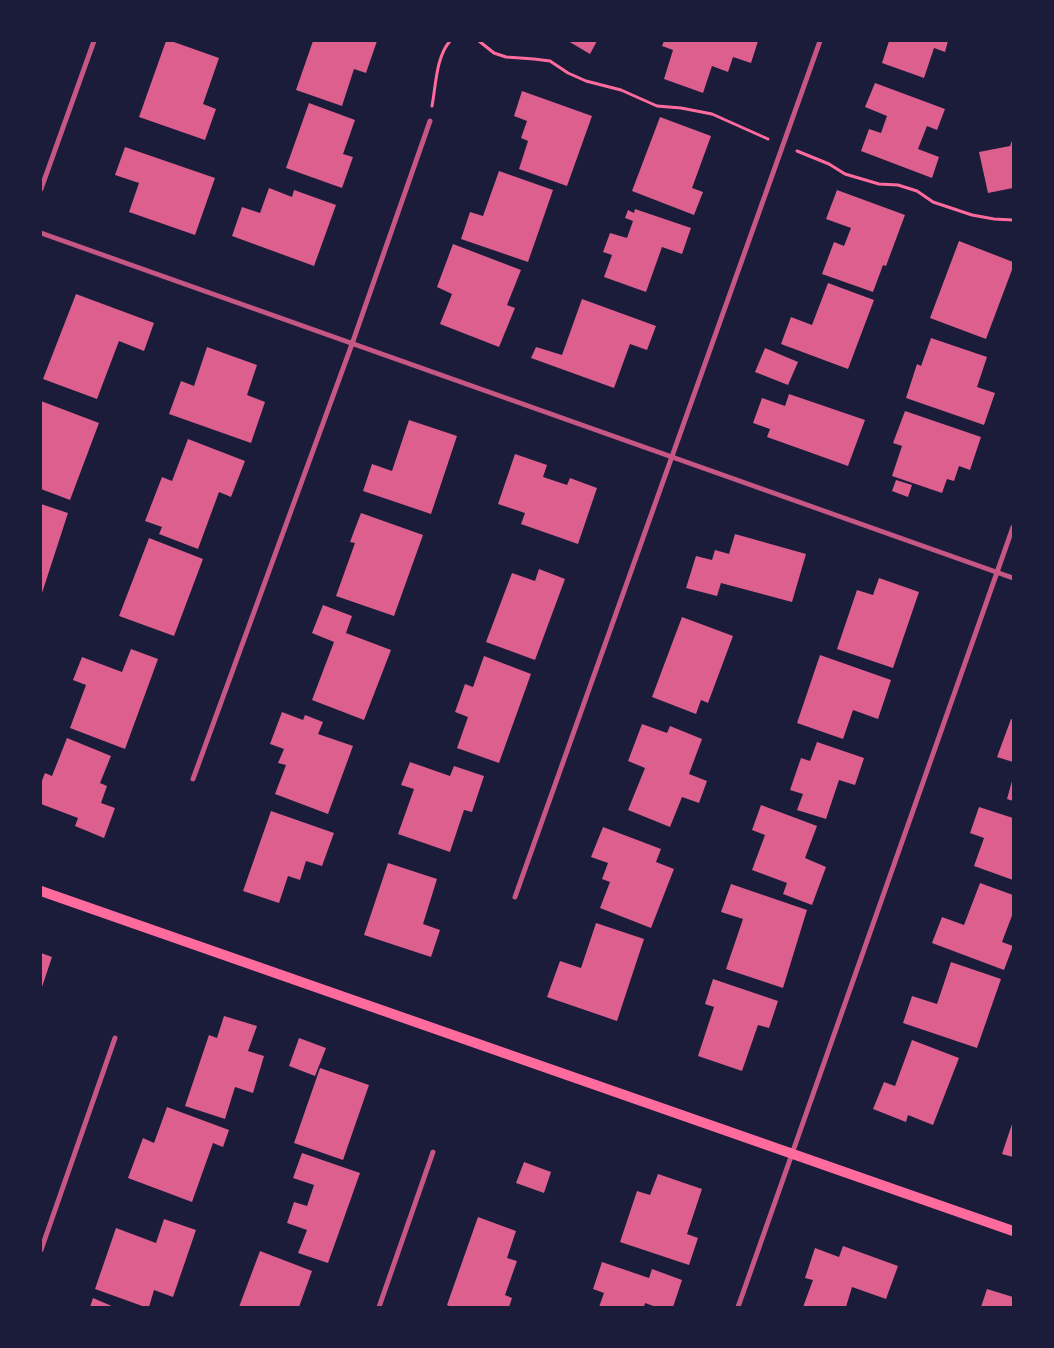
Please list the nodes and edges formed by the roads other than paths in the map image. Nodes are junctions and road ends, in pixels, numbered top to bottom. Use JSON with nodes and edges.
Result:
{"nodes":[{"id":1,"x":94,"y":41,"type":"edge"},
{"id":2,"x":820,"y":41,"type":"edge"},
{"id":3,"x":430,"y":121,"type":"road end"},
{"id":4,"x":41,"y":189,"type":"edge"},
{"id":5,"x":41,"y":233,"type":"edge"},
{"id":6,"x":352,"y":344,"type":"junction"},
{"id":7,"x":672,"y":458,"type":"junction"},
{"id":8,"x":1013,"y":527,"type":"edge"},
{"id":9,"x":997,"y":572,"type":"junction"},
{"id":10,"x":1013,"y":578,"type":"edge"},
{"id":11,"x":193,"y":779,"type":"dead end"},
{"id":12,"x":41,"y":891,"type":"edge"},
{"id":13,"x":515,"y":897,"type":"dead end"},
{"id":14,"x":114,"y":1038,"type":"dead end"},
{"id":15,"x":433,"y":1152,"type":"dead end"},
{"id":16,"x":792,"y":1154,"type":"junction"},
{"id":17,"x":1013,"y":1231,"type":"edge"},
{"id":18,"x":41,"y":1250,"type":"edge"},
{"id":19,"x":379,"y":1307,"type":"edge"},
{"id":20,"x":738,"y":1307,"type":"edge"}],
"edges":[{"from":1,"to":4,"type":"street"},
{"from":2,"to":7,"type":"street"},
{"from":3,"to":6,"type":"street"},
{"from":5,"to":6,"type":"street"},
{"from":6,"to":7,"type":"street"},
{"from":6,"to":11,"type":"street"},
{"from":7,"to":9,"type":"street"},
{"from":7,"to":13,"type":"street"},
{"from":8,"to":9,"type":"street"},
{"from":9,"to":10,"type":"street"},
{"from":9,"to":16,"type":"street"},
{"from":12,"to":16,"type":"main road"},
{"from":14,"to":18,"type":"street"},
{"from":15,"to":19,"type":"street"},
{"from":16,"to":17,"type":"main road"},
{"from":16,"to":20,"type":"street"}]}
